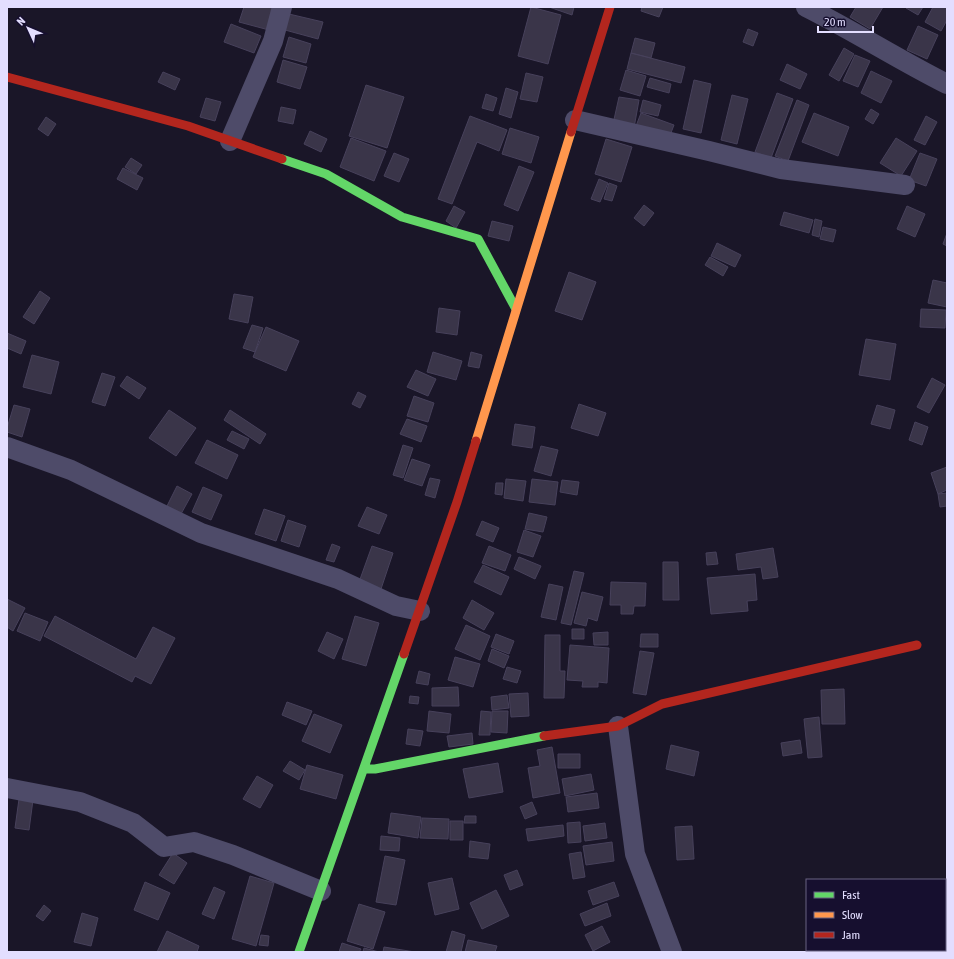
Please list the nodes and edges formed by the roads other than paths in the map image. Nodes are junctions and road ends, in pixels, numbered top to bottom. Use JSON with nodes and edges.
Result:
{"nodes":[{"id":1,"x":282,"y":7,"type":"edge"},
{"id":2,"x":610,"y":7,"type":"edge"},
{"id":3,"x":806,"y":7,"type":"edge"},
{"id":4,"x":7,"y":77,"type":"edge"},
{"id":5,"x":947,"y":84,"type":"edge"},
{"id":6,"x":575,"y":120,"type":"junction"},
{"id":7,"x":230,"y":141,"type":"junction"},
{"id":8,"x":905,"y":185,"type":"dead end"},
{"id":9,"x":516,"y":309,"type":"junction"},
{"id":10,"x":7,"y":447,"type":"edge"},
{"id":11,"x":420,"y":611,"type":"junction"},
{"id":12,"x":917,"y":645,"type":"dead end"},
{"id":13,"x":618,"y":726,"type":"junction"},
{"id":14,"x":364,"y":769,"type":"junction"},
{"id":15,"x":7,"y":788,"type":"edge"},
{"id":16,"x":321,"y":891,"type":"junction"},
{"id":17,"x":299,"y":952,"type":"edge"},
{"id":18,"x":672,"y":952,"type":"edge"}],
"edges":[{"from":1,"to":7,"type":"street"},
{"from":2,"to":6,"type":"street"},
{"from":3,"to":5,"type":"street"},
{"from":4,"to":7,"type":"street"},
{"from":6,"to":8,"type":"street"},
{"from":6,"to":9,"type":"street"},
{"from":7,"to":9,"type":"street"},
{"from":9,"to":11,"type":"street"},
{"from":10,"to":11,"type":"street"},
{"from":11,"to":14,"type":"street"},
{"from":12,"to":13,"type":"street"},
{"from":13,"to":14,"type":"street"},
{"from":13,"to":18,"type":"street"},
{"from":14,"to":16,"type":"street"},
{"from":15,"to":16,"type":"street"},
{"from":16,"to":17,"type":"street"}]}
